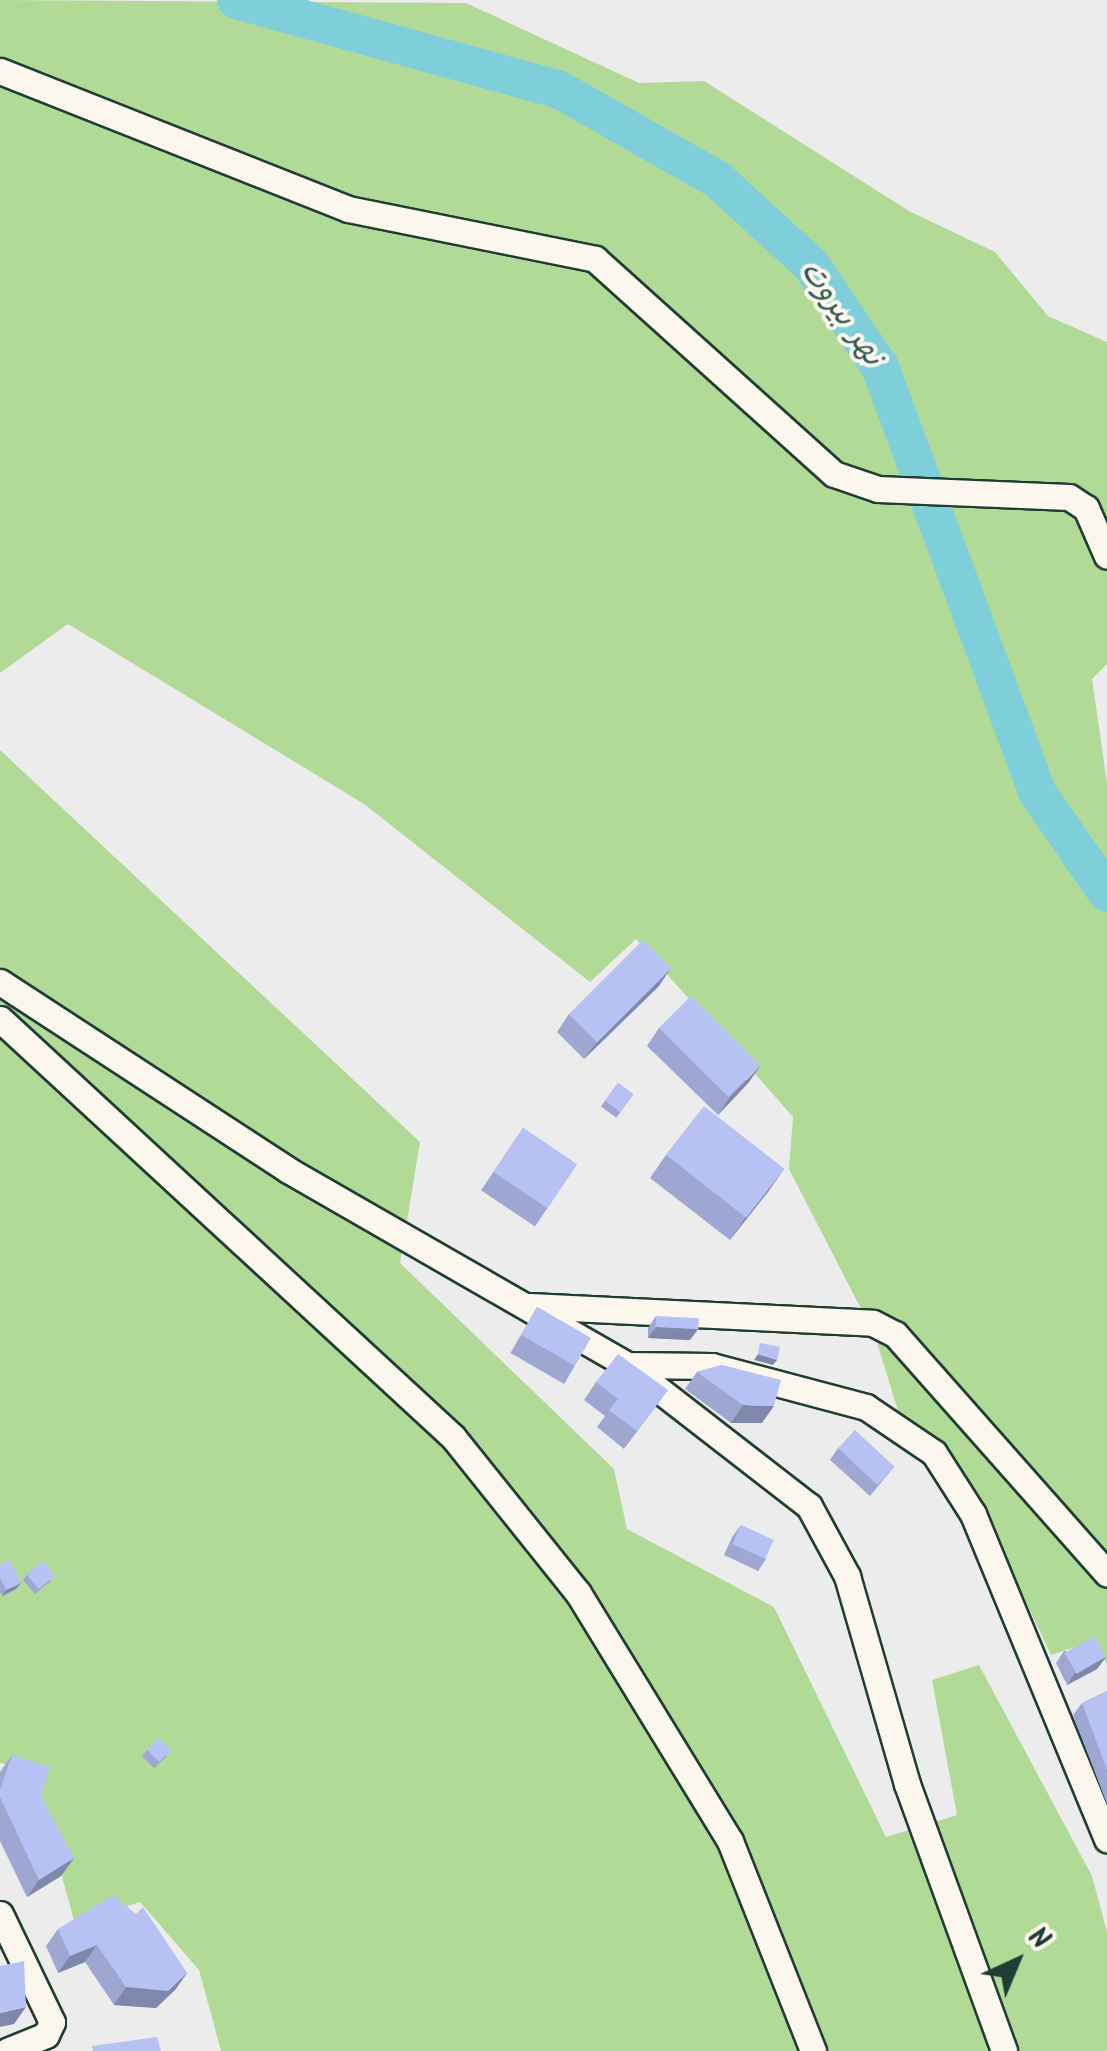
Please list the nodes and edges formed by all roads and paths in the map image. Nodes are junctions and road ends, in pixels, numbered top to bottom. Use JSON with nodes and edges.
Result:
{"nodes":[{"id":1,"x":0,"y":71,"type":"edge"},
{"id":2,"x":1107,"y":556,"type":"edge"},
{"id":3,"x":0,"y":982,"type":"edge"},
{"id":4,"x":0,"y":1019,"type":"edge"},
{"id":5,"x":524,"y":1305,"type":"junction"},
{"id":6,"x":626,"y":1365,"type":"junction"},
{"id":7,"x":1107,"y":1574,"type":"edge"},
{"id":8,"x":1107,"y":1838,"type":"edge"},
{"id":9,"x":0,"y":1914,"type":"edge"},
{"id":10,"x":7,"y":2051,"type":"edge"},
{"id":11,"x":813,"y":2051,"type":"edge"},
{"id":12,"x":1004,"y":2051,"type":"edge"}],
"edges":[{"from":1,"to":2,"type":"street"},
{"from":3,"to":5,"type":"street"},
{"from":4,"to":11,"type":"street"},
{"from":5,"to":6,"type":"street"},
{"from":5,"to":7,"type":"street"},
{"from":6,"to":8,"type":"street"},
{"from":6,"to":12,"type":"street"},
{"from":9,"to":10,"type":"street"}]}
